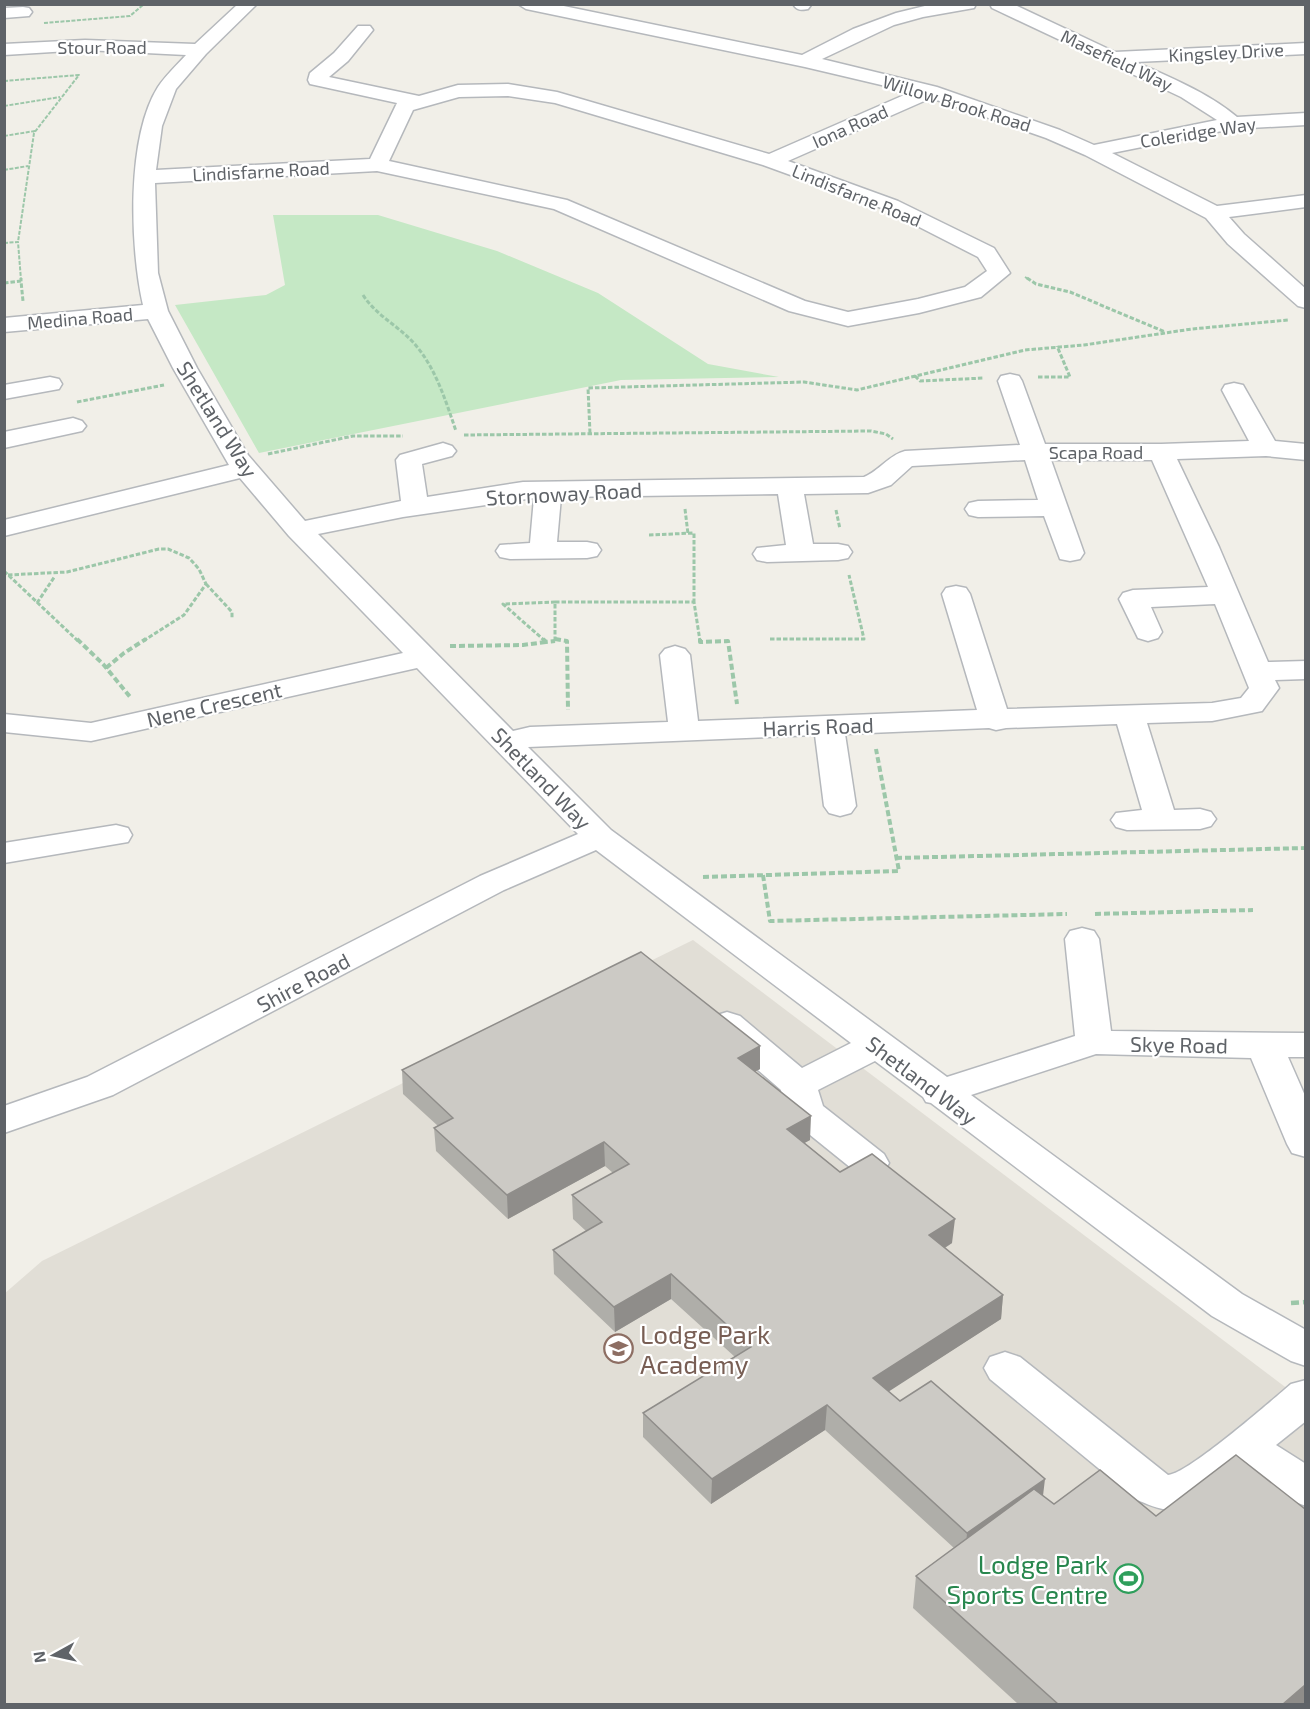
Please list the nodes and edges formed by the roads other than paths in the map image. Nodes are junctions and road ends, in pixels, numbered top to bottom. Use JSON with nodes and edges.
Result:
{"nodes":[{"id":1,"x":249,"y":4,"type":"edge"},
{"id":2,"x":526,"y":4,"type":"edge"},
{"id":3,"x":968,"y":4,"type":"edge"},
{"id":4,"x":998,"y":4,"type":"edge"},
{"id":5,"x":908,"y":9,"type":"edge"},
{"id":6,"x":4,"y":13,"type":"edge"},
{"id":7,"x":4,"y":29,"type":"edge"},
{"id":8,"x":364,"y":30,"type":"dead end"},
{"id":9,"x":1305,"y":48,"type":"edge"},
{"id":10,"x":4,"y":50,"type":"edge"},
{"id":11,"x":200,"y":50,"type":"junction"},
{"id":12,"x":1110,"y":58,"type":"junction"},
{"id":13,"x":806,"y":61,"type":"junction"},
{"id":14,"x":930,"y":91,"type":"junction"},
{"id":15,"x":419,"y":102,"type":"junction"},
{"id":16,"x":1305,"y":119,"type":"edge"},
{"id":17,"x":1232,"y":123,"type":"junction"},
{"id":18,"x":1092,"y":151,"type":"junction"},
{"id":19,"x":770,"y":160,"type":"junction"},
{"id":20,"x":376,"y":165,"type":"junction"},
{"id":21,"x":146,"y":177,"type":"junction"},
{"id":22,"x":1305,"y":201,"type":"edge"},
{"id":23,"x":1214,"y":213,"type":"junction"},
{"id":24,"x":1303,"y":297,"type":"edge"},
{"id":25,"x":156,"y":311,"type":"junction"},
{"id":26,"x":15,"y":324,"type":"edge"},
{"id":27,"x":50,"y":384,"type":"dead end"},
{"id":28,"x":1017,"y":384,"type":"road end"},
{"id":29,"x":1234,"y":390,"type":"dead end"},
{"id":30,"x":4,"y":392,"type":"edge"},
{"id":31,"x":71,"y":415,"type":"road end"},
{"id":32,"x":4,"y":440,"type":"edge"},
{"id":33,"x":1266,"y":448,"type":"junction"},
{"id":34,"x":443,"y":452,"type":"dead end"},
{"id":35,"x":1035,"y":452,"type":"junction"},
{"id":36,"x":1161,"y":452,"type":"junction"},
{"id":37,"x":1305,"y":452,"type":"edge"},
{"id":38,"x":242,"y":465,"type":"junction"},
{"id":39,"x":790,"y":486,"type":"junction"},
{"id":40,"x":548,"y":490,"type":"junction"},
{"id":41,"x":415,"y":507,"type":"junction"},
{"id":42,"x":1055,"y":508,"type":"junction"},
{"id":43,"x":978,"y":509,"type":"dead end"},
{"id":44,"x":4,"y":528,"type":"edge"},
{"id":45,"x":299,"y":530,"type":"junction"},
{"id":46,"x":1205,"y":547,"type":"joint"},
{"id":47,"x":543,"y":550,"type":"junction"},
{"id":48,"x":587,"y":550,"type":"dead end"},
{"id":49,"x":510,"y":551,"type":"dead end"},
{"id":50,"x":842,"y":551,"type":"road end"},
{"id":51,"x":801,"y":553,"type":"junction"},
{"id":52,"x":1070,"y":553,"type":"dead end"},
{"id":53,"x":767,"y":554,"type":"dead end"},
{"id":54,"x":956,"y":594,"type":"dead end"},
{"id":55,"x":1226,"y":595,"type":"junction"},
{"id":56,"x":1148,"y":632,"type":"dead end"},
{"id":57,"x":419,"y":654,"type":"junction"},
{"id":58,"x":675,"y":655,"type":"dead end"},
{"id":59,"x":1305,"y":670,"type":"edge"},
{"id":60,"x":1257,"y":671,"type":"junction"},
{"id":61,"x":1129,"y":714,"type":"junction"},
{"id":62,"x":996,"y":721,"type":"junction"},
{"id":63,"x":4,"y":723,"type":"edge"},
{"id":64,"x":829,"y":726,"type":"junction"},
{"id":65,"x":684,"y":731,"type":"junction"},
{"id":66,"x":508,"y":743,"type":"junction"},
{"id":67,"x":840,"y":806,"type":"dead end"},
{"id":68,"x":1161,"y":819,"type":"junction"},
{"id":69,"x":1200,"y":819,"type":"dead end"},
{"id":70,"x":1127,"y":820,"type":"dead end"},
{"id":71,"x":115,"y":833,"type":"dead end"},
{"id":72,"x":599,"y":837,"type":"junction"},
{"id":73,"x":4,"y":854,"type":"edge"},
{"id":74,"x":1081,"y":922,"type":"road end"},
{"id":75,"x":711,"y":1010,"type":"edge"},
{"id":76,"x":1094,"y":1042,"type":"junction"},
{"id":77,"x":876,"y":1045,"type":"junction"},
{"id":78,"x":1305,"y":1045,"type":"edge"},
{"id":79,"x":1265,"y":1047,"type":"junction"},
{"id":80,"x":799,"y":1085,"type":"junction"},
{"id":81,"x":939,"y":1093,"type":"junction"},
{"id":82,"x":4,"y":1120,"type":"edge"},
{"id":83,"x":1305,"y":1144,"type":"edge"},
{"id":84,"x":870,"y":1163,"type":"edge"},
{"id":85,"x":1305,"y":1350,"type":"edge"},
{"id":86,"x":1005,"y":1368,"type":"dead end"},
{"id":87,"x":1305,"y":1396,"type":"edge"},
{"id":88,"x":1245,"y":1446,"type":"junction"},
{"id":89,"x":1305,"y":1488,"type":"edge"}],
"edges":[{"from":1,"to":11,"type":"street","name":"Shetland Way"},
{"from":2,"to":13,"type":"street","name":"Willow Brook Road"},
{"from":3,"to":5,"type":"street"},
{"from":4,"to":12,"type":"street","name":"Masefield Way"},
{"from":5,"to":13,"type":"street"},
{"from":6,"to":7,"type":"street"},
{"from":8,"to":15,"type":"street"},
{"from":9,"to":12,"type":"street","name":"Kingsley Drive"},
{"from":10,"to":11,"type":"street","name":"Stour Road"},
{"from":11,"to":21,"type":"street","name":"Shetland Way"},
{"from":12,"to":17,"type":"street","name":"Masefield Way"},
{"from":13,"to":14,"type":"street","name":"Willow Brook Road"},
{"from":14,"to":18,"type":"street","name":"Willow Brook Road"},
{"from":14,"to":19,"type":"street","name":"Iona Road"},
{"from":15,"to":19,"type":"street","name":"Lindisfarne Road"},
{"from":15,"to":20,"type":"street","name":"Lindisfarne Road"},
{"from":16,"to":17,"type":"street","name":"Coleridge Way"},
{"from":17,"to":18,"type":"street","name":"Coleridge Way"},
{"from":18,"to":23,"type":"street","name":"Willow Brook Road"},
{"from":19,"to":20,"type":"street","name":"Lindisfarne Road"},
{"from":20,"to":21,"type":"street","name":"Lindisfarne Road"},
{"from":21,"to":25,"type":"street","name":"Shetland Way"},
{"from":22,"to":23,"type":"street"},
{"from":23,"to":24,"type":"street","name":"Willow Brook Road"},
{"from":25,"to":26,"type":"street","name":"Medina Road"},
{"from":25,"to":38,"type":"street","name":"Shetland Way"},
{"from":27,"to":30,"type":"street"},
{"from":28,"to":35,"type":"street","name":"Scapa Road"},
{"from":29,"to":33,"type":"street"},
{"from":31,"to":32,"type":"street"},
{"from":33,"to":36,"type":"street","name":"Scapa Road"},
{"from":33,"to":37,"type":"street","name":"Scapa Road"},
{"from":34,"to":41,"type":"street"},
{"from":35,"to":36,"type":"street","name":"Scapa Road"},
{"from":35,"to":39,"type":"street","name":"Stornoway Road"},
{"from":35,"to":42,"type":"street"},
{"from":36,"to":46,"type":"street","name":"Scapa Road"},
{"from":38,"to":44,"type":"street"},
{"from":38,"to":45,"type":"street","name":"Shetland Way"},
{"from":39,"to":40,"type":"street","name":"Stornoway Road"},
{"from":39,"to":51,"type":"street"},
{"from":40,"to":41,"type":"street","name":"Stornoway Road"},
{"from":40,"to":47,"type":"street"},
{"from":41,"to":45,"type":"street","name":"Stornoway Road"},
{"from":42,"to":43,"type":"street"},
{"from":42,"to":52,"type":"street"},
{"from":45,"to":57,"type":"street","name":"Shetland Way"},
{"from":46,"to":55,"type":"street","name":"Harris Road"},
{"from":47,"to":48,"type":"street"},
{"from":47,"to":49,"type":"street"},
{"from":50,"to":51,"type":"street"},
{"from":51,"to":53,"type":"street"},
{"from":54,"to":62,"type":"street"},
{"from":55,"to":56,"type":"street"},
{"from":55,"to":60,"type":"street","name":"Harris Road"},
{"from":57,"to":63,"type":"street","name":"Nene Crescent"},
{"from":57,"to":66,"type":"street","name":"Shetland Way"},
{"from":58,"to":65,"type":"street"},
{"from":59,"to":60,"type":"street"},
{"from":60,"to":61,"type":"street","name":"Harris Road"},
{"from":61,"to":62,"type":"street","name":"Harris Road"},
{"from":61,"to":68,"type":"street"},
{"from":62,"to":64,"type":"street","name":"Harris Road"},
{"from":64,"to":65,"type":"street","name":"Harris Road"},
{"from":64,"to":67,"type":"street"},
{"from":65,"to":66,"type":"street","name":"Harris Road"},
{"from":66,"to":72,"type":"street","name":"Shetland Way"},
{"from":68,"to":69,"type":"street"},
{"from":68,"to":70,"type":"street"},
{"from":71,"to":73,"type":"street"},
{"from":72,"to":77,"type":"street","name":"Shetland Way"},
{"from":72,"to":82,"type":"street","name":"Shire Road"},
{"from":74,"to":76,"type":"street"},
{"from":75,"to":80,"type":"street"},
{"from":76,"to":79,"type":"street","name":"Skye Road"},
{"from":76,"to":81,"type":"street","name":"Skye Road"},
{"from":77,"to":80,"type":"street"},
{"from":77,"to":81,"type":"street","name":"Shetland Way"},
{"from":78,"to":79,"type":"street","name":"Skye Road"},
{"from":79,"to":83,"type":"street"},
{"from":80,"to":84,"type":"street"},
{"from":81,"to":85,"type":"street","name":"Shetland Way"},
{"from":86,"to":88,"type":"street"},
{"from":87,"to":88,"type":"street"},
{"from":88,"to":89,"type":"street"}]}
